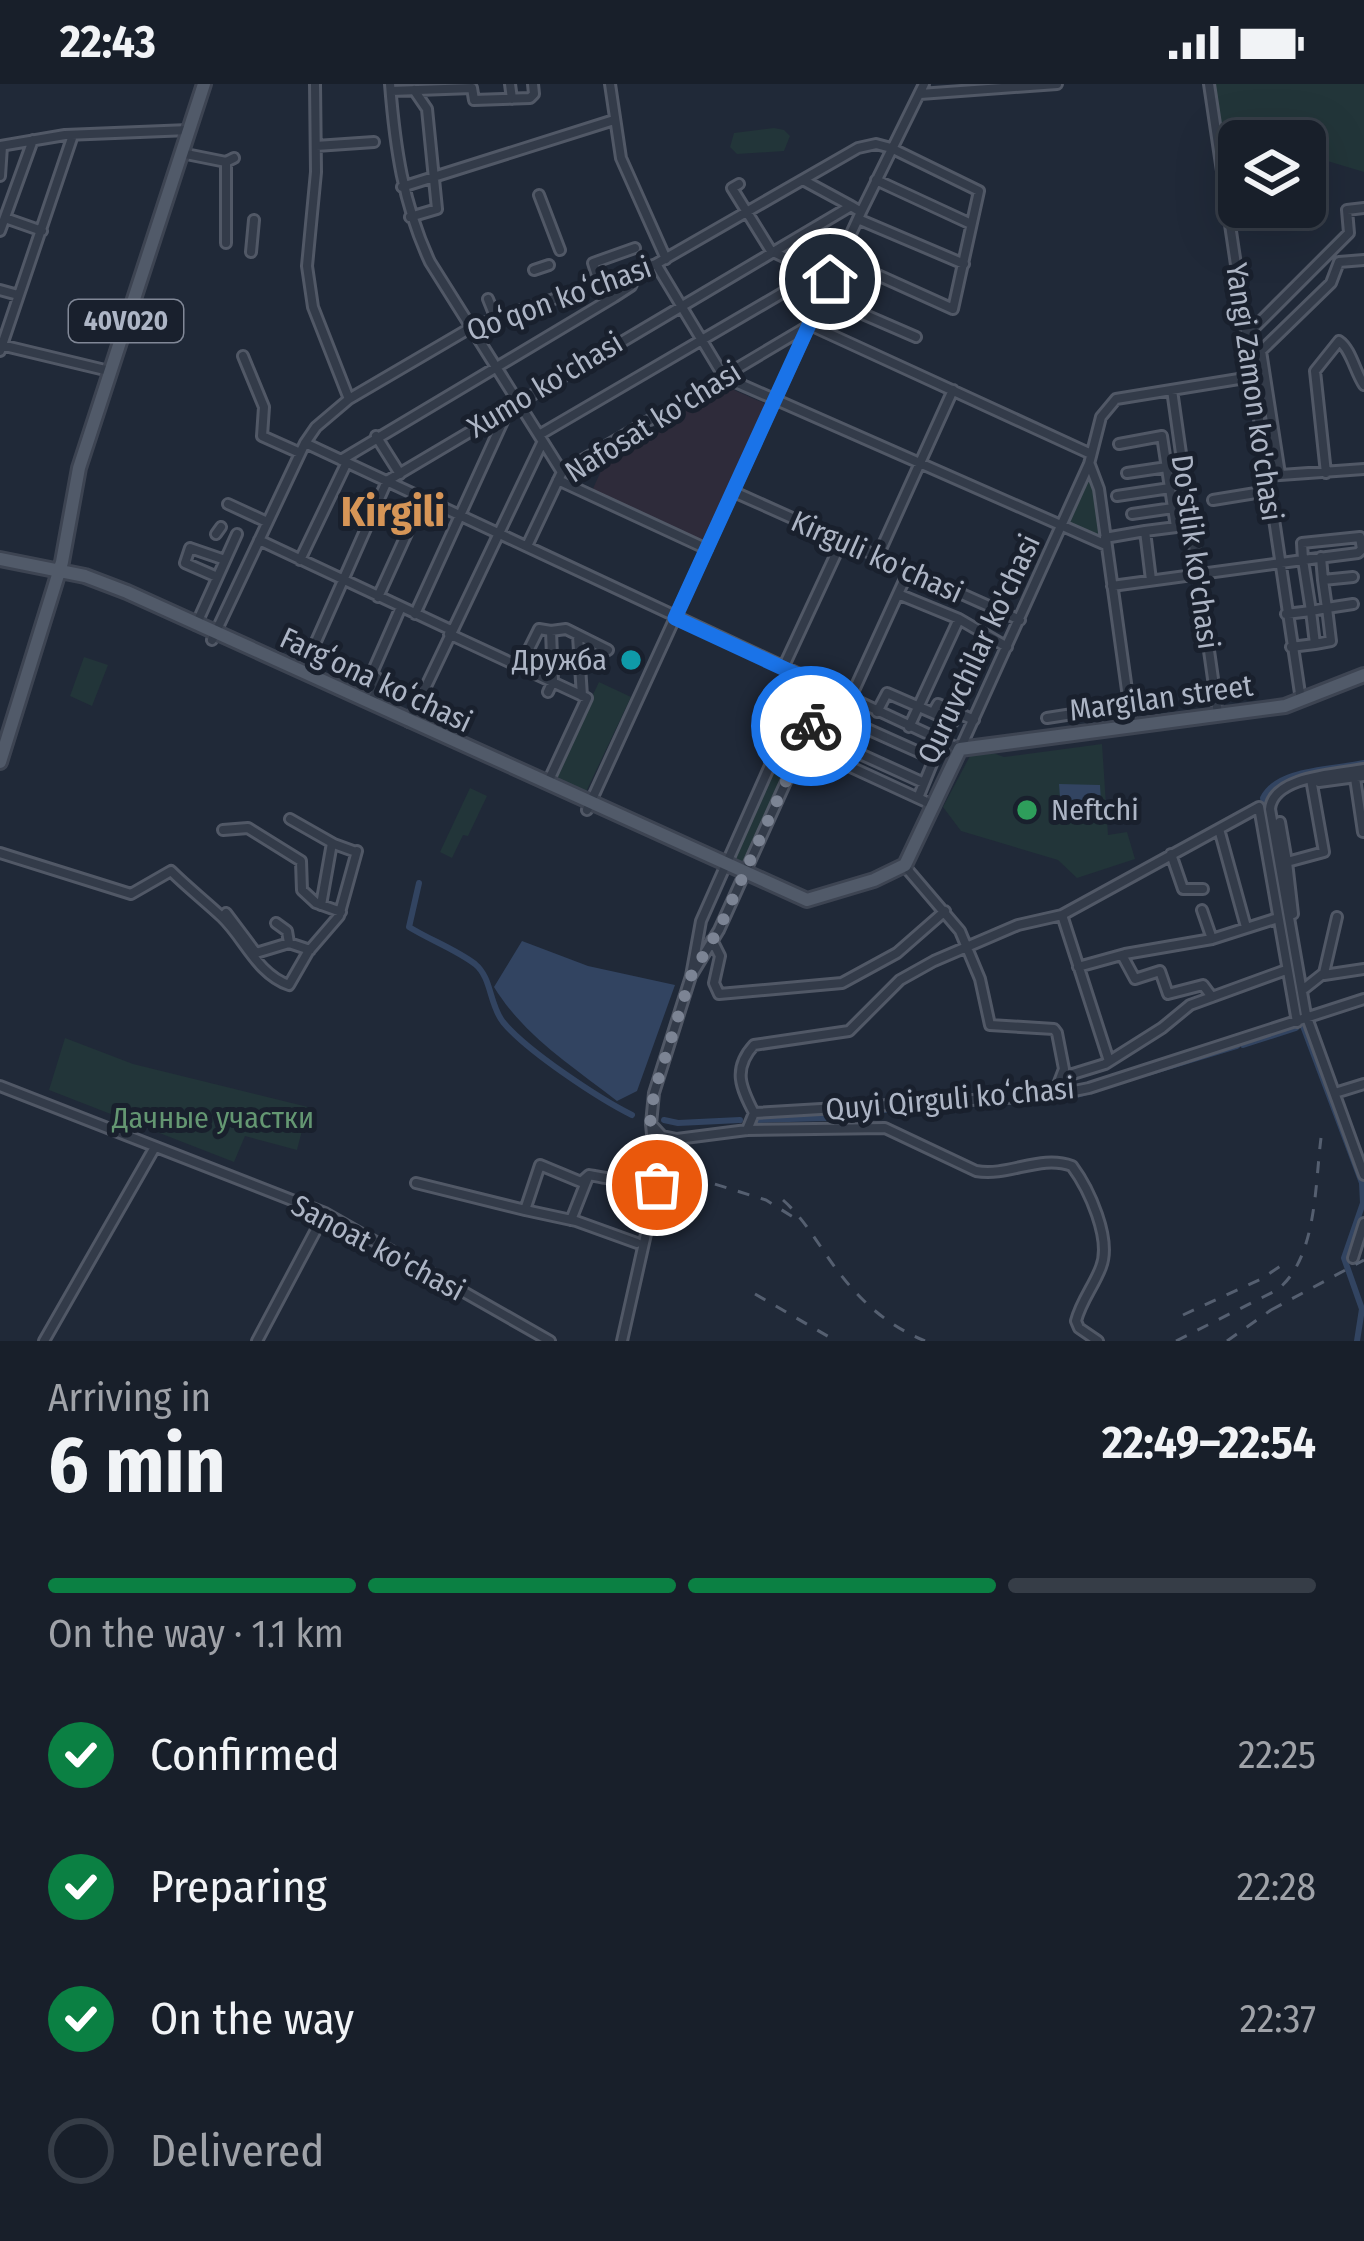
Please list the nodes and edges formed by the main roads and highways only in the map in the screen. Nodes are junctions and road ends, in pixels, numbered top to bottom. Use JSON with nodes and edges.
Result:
{"nodes":[{"id":1,"x":201,"y":84,"type":"edge"},
{"id":2,"x":186,"y":129,"type":"junction"},
{"id":3,"x":143,"y":260,"type":"junction"},
{"id":4,"x":0,"y":562,"type":"edge"},
{"id":5,"x":57,"y":573,"type":"junction"},
{"id":6,"x":214,"y":637,"type":"junction"},
{"id":7,"x":1364,"y":675,"type":"edge"},
{"id":8,"x":963,"y":749,"type":"junction"},
{"id":9,"x":0,"y":762,"type":"edge"},
{"id":10,"x":588,"y":807,"type":"junction"},
{"id":11,"x":723,"y":868,"type":"joint"},
{"id":12,"x":743,"y":878,"type":"junction"}],
"edges":[{"from":1,"to":2,"type":"main road","number":"40V020"},
{"from":2,"to":3,"type":"main road"},
{"from":2,"to":3,"type":"main road","number":"40V020"},
{"from":3,"to":5,"type":"main road","number":"40V020"},
{"from":3,"to":5,"type":"main road"},
{"from":4,"to":5,"type":"main road","name":"Fargʻona koʻchasi"},
{"from":5,"to":6,"type":"main road","name":"Fargʻona koʻchasi"},
{"from":5,"to":6,"type":"main road","name":"Fargʻona koʻchasi"},
{"from":5,"to":9,"type":"main road"},
{"from":6,"to":10,"type":"main road","name":"Fargʻona koʻchasi"},
{"from":6,"to":10,"type":"main road","name":"Fargʻona koʻchasi"},
{"from":7,"to":8,"type":"main road","name":"Margilan street"},
{"from":8,"to":12,"type":"main road","name":"Quruvchilar ko'chasi"},
{"from":8,"to":12,"type":"main road","name":"Quruvchilar ko'chasi"},
{"from":10,"to":11,"type":"main road","name":"Fargʻona koʻchasi"},
{"from":11,"to":12,"type":"main road","name":"Quruvchilar ko'chasi"}]}
